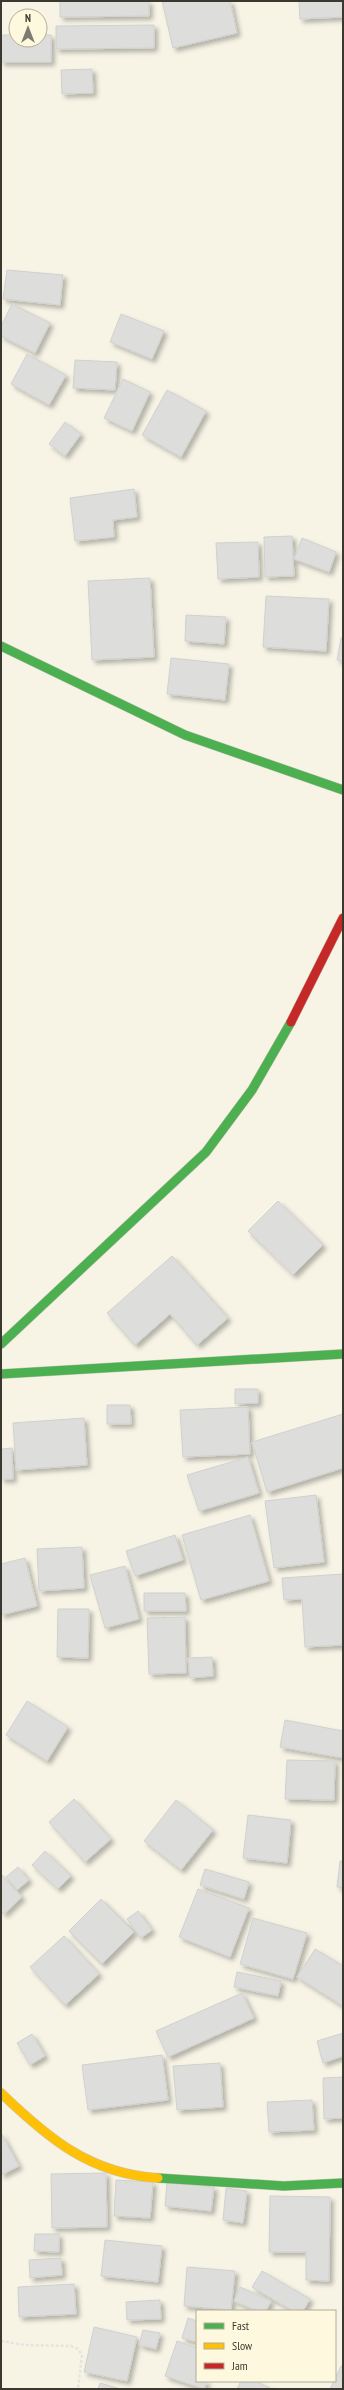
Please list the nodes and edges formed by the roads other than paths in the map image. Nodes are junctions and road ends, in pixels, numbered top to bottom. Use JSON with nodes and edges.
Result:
{"nodes":[{"id":1,"x":1,"y":646,"type":"edge"},
{"id":2,"x":343,"y":790,"type":"edge"},
{"id":3,"x":343,"y":918,"type":"edge"},
{"id":4,"x":1,"y":1344,"type":"edge"},
{"id":5,"x":343,"y":1354,"type":"edge"},
{"id":6,"x":1,"y":1374,"type":"edge"},
{"id":7,"x":1,"y":2093,"type":"edge"},
{"id":8,"x":343,"y":2183,"type":"edge"}],
"edges":[{"from":1,"to":2,"type":"street"},
{"from":3,"to":4,"type":"street"},
{"from":5,"to":6,"type":"street"},
{"from":7,"to":8,"type":"street"}]}
